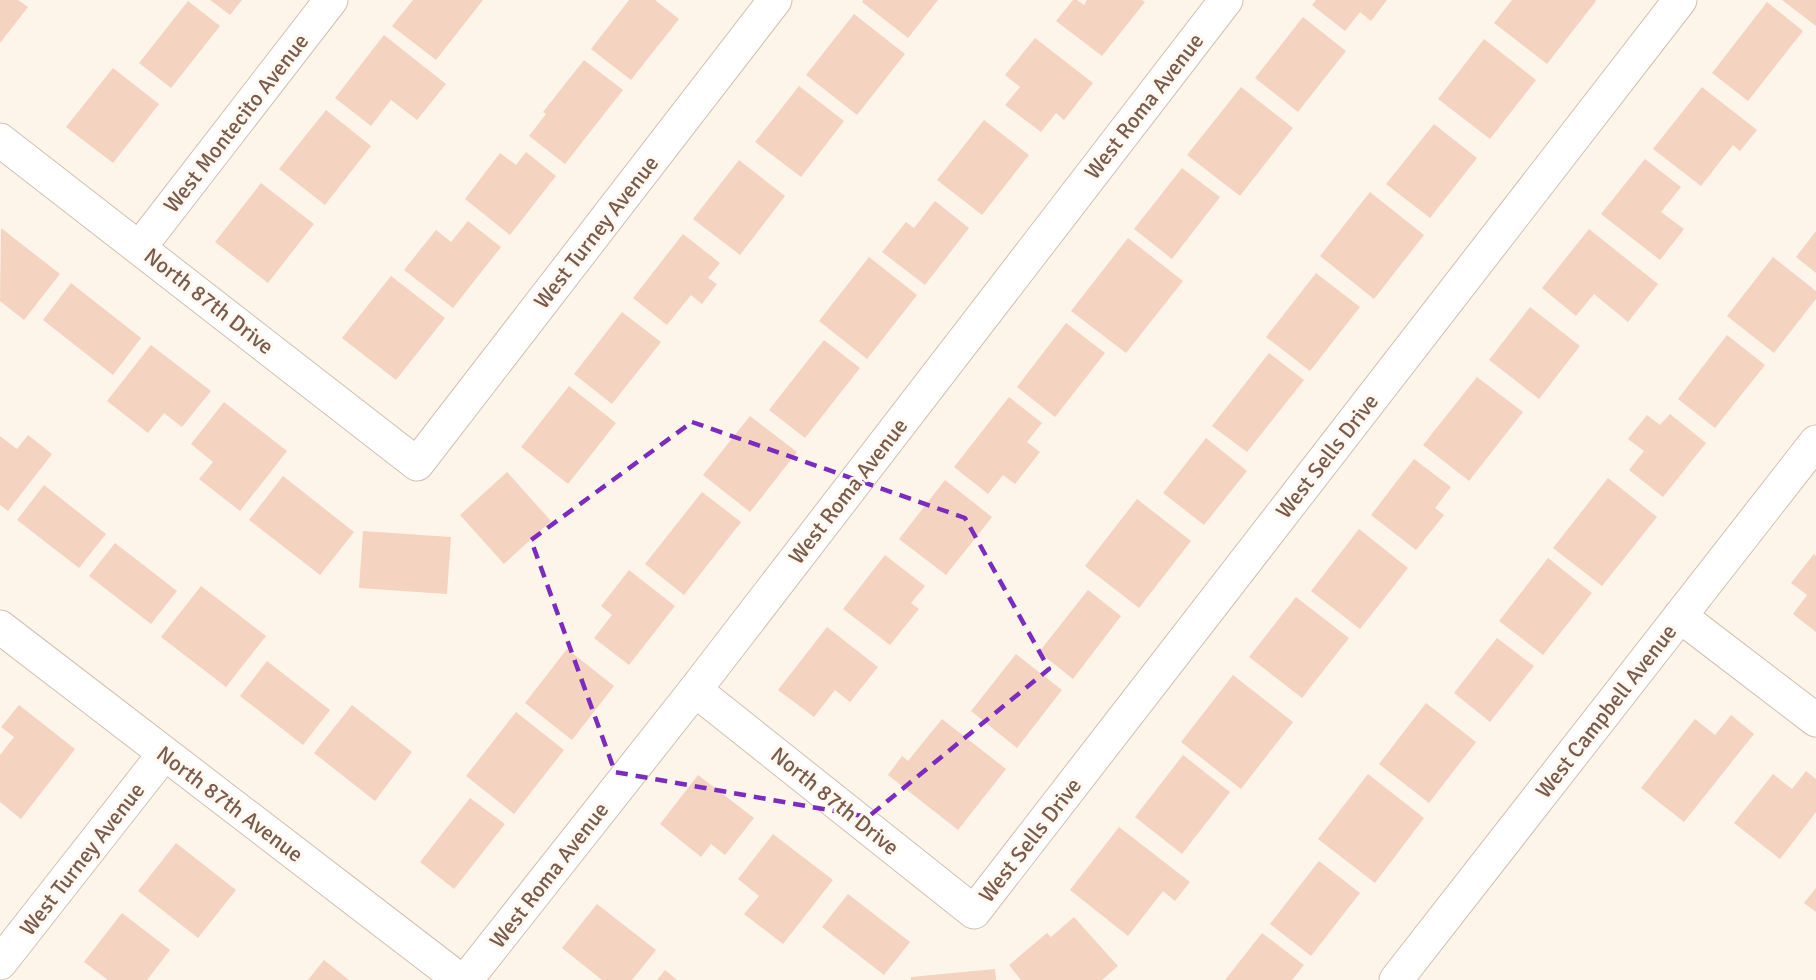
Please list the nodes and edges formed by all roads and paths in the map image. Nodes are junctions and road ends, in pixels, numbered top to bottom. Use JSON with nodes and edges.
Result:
{"nodes":[{"id":1,"x":332,"y":0,"type":"edge"},
{"id":2,"x":775,"y":0,"type":"edge"},
{"id":3,"x":1226,"y":0,"type":"edge"},
{"id":4,"x":1680,"y":0,"type":"edge"},
{"id":5,"x":0,"y":140,"type":"edge"},
{"id":6,"x":140,"y":247,"type":"junction"},
{"id":7,"x":1816,"y":442,"type":"edge"},
{"id":8,"x":417,"y":464,"type":"joint"},
{"id":9,"x":1680,"y":616,"type":"junction"},
{"id":10,"x":0,"y":627,"type":"edge"},
{"id":11,"x":695,"y":690,"type":"junction"},
{"id":12,"x":1816,"y":720,"type":"edge"},
{"id":13,"x":164,"y":754,"type":"junction"},
{"id":14,"x":974,"y":912,"type":"joint"},
{"id":15,"x":0,"y":963,"type":"edge"},
{"id":16,"x":460,"y":980,"type":"edge"},
{"id":17,"x":466,"y":980,"type":"edge"},
{"id":18,"x":1396,"y":980,"type":"edge"}],
"edges":[{"from":1,"to":6,"type":"street","name":"West Montecito Avenue"},
{"from":2,"to":8,"type":"street","name":"West Turney Avenue"},
{"from":3,"to":11,"type":"street","name":"West Roma Avenue"},
{"from":4,"to":14,"type":"street","name":"West Sells Drive"},
{"from":5,"to":6,"type":"street","name":"North 87th Drive"},
{"from":6,"to":8,"type":"street","name":"North 87th Drive"},
{"from":7,"to":9,"type":"street","name":"West Campbell Avenue"},
{"from":9,"to":12,"type":"street"},
{"from":9,"to":18,"type":"street","name":"West Campbell Avenue"},
{"from":10,"to":13,"type":"street","name":"North 87th Avenue"},
{"from":11,"to":14,"type":"street","name":"North 87th Drive"},
{"from":11,"to":17,"type":"street","name":"West Roma Avenue"},
{"from":13,"to":15,"type":"street","name":"West Turney Avenue"},
{"from":13,"to":16,"type":"street","name":"North 87th Avenue"}]}
